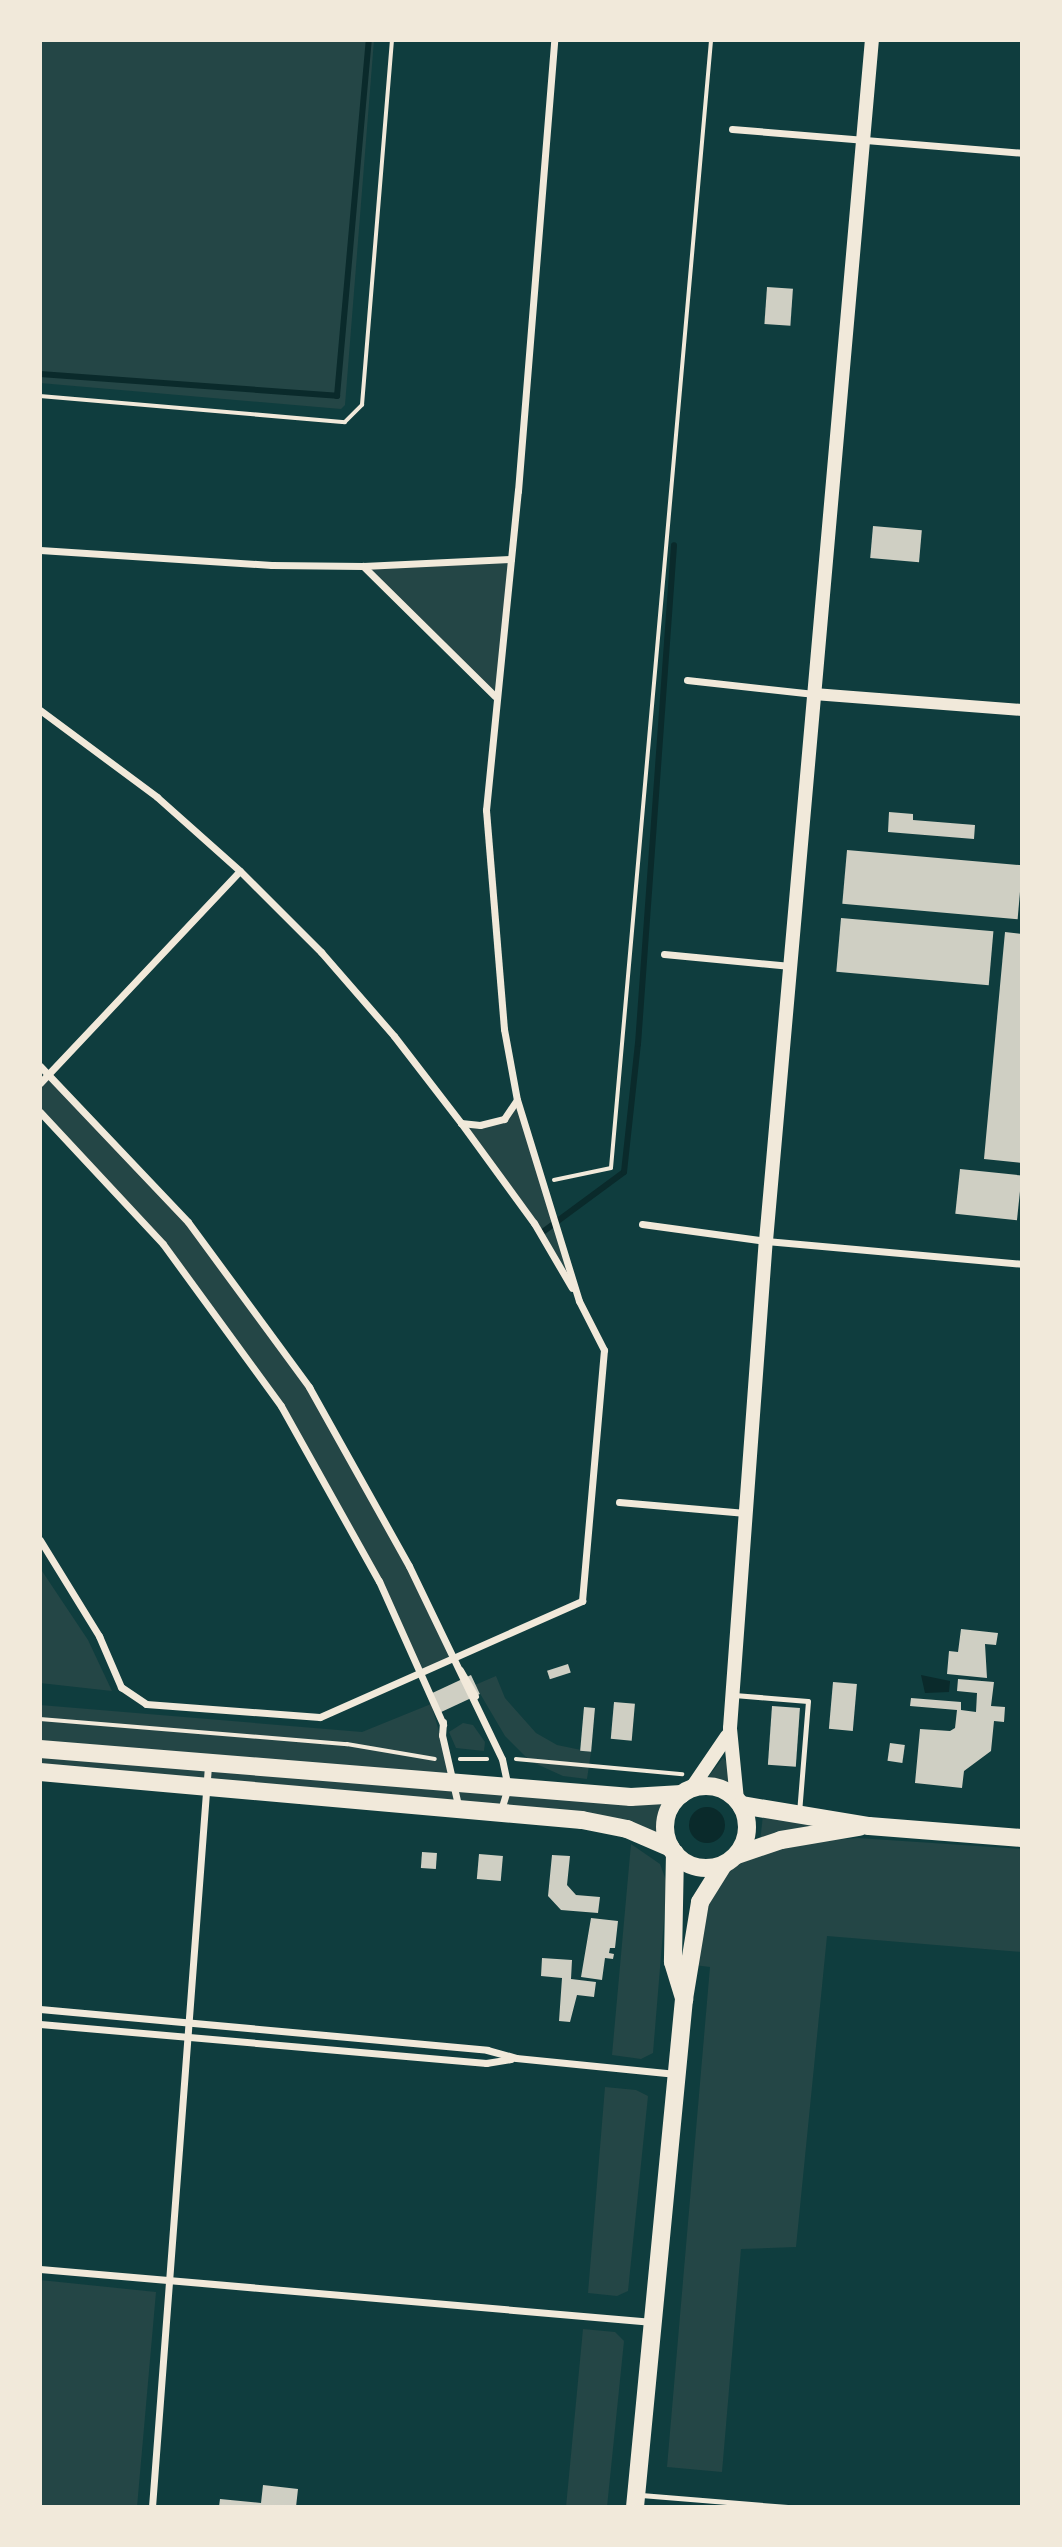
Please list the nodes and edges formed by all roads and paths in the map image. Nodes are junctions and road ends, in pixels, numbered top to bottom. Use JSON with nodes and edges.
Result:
{"nodes":[{"id":1,"x":391,"y":40,"type":"edge"},
{"id":2,"x":554,"y":40,"type":"edge"},
{"id":3,"x":711,"y":40,"type":"edge"},
{"id":4,"x":872,"y":40,"type":"edge"},
{"id":5,"x":732,"y":129,"type":"dead end"},
{"id":6,"x":863,"y":139,"type":"junction"},
{"id":7,"x":1022,"y":153,"type":"edge"},
{"id":8,"x":40,"y":396,"type":"edge"},
{"id":9,"x":40,"y":550,"type":"edge"},
{"id":10,"x":511,"y":559,"type":"junction"},
{"id":11,"x":363,"y":566,"type":"junction"},
{"id":12,"x":687,"y":680,"type":"dead end"},
{"id":13,"x":814,"y":694,"type":"junction"},
{"id":14,"x":495,"y":696,"type":"junction"},
{"id":15,"x":40,"y":710,"type":"edge"},
{"id":16,"x":1022,"y":710,"type":"edge"},
{"id":17,"x":240,"y":871,"type":"junction"},
{"id":18,"x":664,"y":954,"type":"dead end"},
{"id":19,"x":790,"y":966,"type":"junction"},
{"id":20,"x":40,"y":1066,"type":"edge"},
{"id":21,"x":49,"y":1074,"type":"junction"},
{"id":22,"x":40,"y":1083,"type":"edge"},
{"id":23,"x":517,"y":1100,"type":"junction"},
{"id":24,"x":40,"y":1112,"type":"edge"},
{"id":25,"x":461,"y":1123,"type":"junction"},
{"id":26,"x":542,"y":1182,"type":"junction"},
{"id":27,"x":642,"y":1224,"type":"dead end"},
{"id":28,"x":766,"y":1241,"type":"junction"},
{"id":29,"x":1022,"y":1264,"type":"edge"},
{"id":30,"x":579,"y":1301,"type":"junction"},
{"id":31,"x":619,"y":1502,"type":"dead end"},
{"id":32,"x":747,"y":1513,"type":"junction"},
{"id":33,"x":40,"y":1540,"type":"edge"},
{"id":34,"x":451,"y":1659,"type":"junction"},
{"id":35,"x":420,"y":1673,"type":"junction"},
{"id":36,"x":733,"y":1695,"type":"junction"},
{"id":37,"x":475,"y":1711,"type":"junction"},
{"id":38,"x":40,"y":1719,"type":"edge"},
{"id":39,"x":443,"y":1724,"type":"junction"},
{"id":40,"x":730,"y":1728,"type":"junction"},
{"id":41,"x":40,"y":1749,"type":"edge"},
{"id":42,"x":448,"y":1758,"type":"junction"},
{"id":43,"x":502,"y":1759,"type":"junction"},
{"id":44,"x":208,"y":1763,"type":"junction"},
{"id":45,"x":671,"y":1771,"type":"dead end"},
{"id":46,"x":40,"y":1772,"type":"edge"},
{"id":47,"x":454,"y":1783,"type":"junction"},
{"id":48,"x":207,"y":1786,"type":"junction"},
{"id":49,"x":508,"y":1787,"type":"junction"},
{"id":50,"x":686,"y":1791,"type":"junction"},
{"id":51,"x":739,"y":1803,"type":"junction"},
{"id":52,"x":459,"y":1809,"type":"junction"},
{"id":53,"x":500,"y":1813,"type":"junction"},
{"id":54,"x":799,"y":1816,"type":"junction"},
{"id":55,"x":866,"y":1826,"type":"junction"},
{"id":56,"x":1022,"y":1838,"type":"edge"},
{"id":57,"x":673,"y":1851,"type":"junction"},
{"id":58,"x":730,"y":1860,"type":"junction"},
{"id":59,"x":684,"y":1999,"type":"junction"},
{"id":60,"x":40,"y":2010,"type":"edge"},
{"id":61,"x":188,"y":2023,"type":"junction"},
{"id":62,"x":40,"y":2024,"type":"edge"},
{"id":63,"x":187,"y":2037,"type":"junction"},
{"id":64,"x":516,"y":2059,"type":"junction"},
{"id":65,"x":677,"y":2074,"type":"junction"},
{"id":66,"x":40,"y":2269,"type":"edge"},
{"id":67,"x":167,"y":2280,"type":"junction"},
{"id":68,"x":653,"y":2322,"type":"junction"},
{"id":69,"x":635,"y":2501,"type":"edge"},
{"id":70,"x":152,"y":2507,"type":"edge"},
{"id":71,"x":788,"y":2507,"type":"edge"}],
"edges":[{"from":1,"to":8,"type":"path"},
{"from":2,"to":10,"type":"street"},
{"from":3,"to":26,"type":"path"},
{"from":4,"to":6,"type":"main road"},
{"from":5,"to":6,"type":"street"},
{"from":6,"to":7,"type":"street"},
{"from":6,"to":13,"type":"main road"},
{"from":9,"to":11,"type":"street"},
{"from":10,"to":11,"type":"street"},
{"from":10,"to":14,"type":"street"},
{"from":11,"to":14,"type":"street"},
{"from":12,"to":13,"type":"street"},
{"from":13,"to":16,"type":"street"},
{"from":13,"to":19,"type":"main road"},
{"from":14,"to":23,"type":"street"},
{"from":15,"to":17,"type":"street"},
{"from":17,"to":21,"type":"street"},
{"from":17,"to":25,"type":"street"},
{"from":18,"to":19,"type":"street"},
{"from":19,"to":28,"type":"main road"},
{"from":20,"to":21,"type":"street"},
{"from":21,"to":22,"type":"street"},
{"from":21,"to":34,"type":"street"},
{"from":23,"to":25,"type":"street"},
{"from":23,"to":26,"type":"street"},
{"from":24,"to":35,"type":"street"},
{"from":25,"to":30,"type":"street"},
{"from":26,"to":30,"type":"street"},
{"from":27,"to":28,"type":"street"},
{"from":28,"to":29,"type":"street"},
{"from":28,"to":32,"type":"main road"},
{"from":30,"to":34,"type":"street"},
{"from":31,"to":32,"type":"street"},
{"from":32,"to":36,"type":"main road"},
{"from":33,"to":35,"type":"street"},
{"from":34,"to":35,"type":"street"},
{"from":34,"to":37,"type":"street"},
{"from":34,"to":37,"type":"street"},
{"from":35,"to":39,"type":"street"},
{"from":35,"to":39,"type":"street"},
{"from":36,"to":40,"type":"main road"},
{"from":36,"to":54,"type":"lane"},
{"from":37,"to":43,"type":"street"},
{"from":38,"to":42,"type":"path"},
{"from":39,"to":42,"type":"street"},
{"from":40,"to":50,"type":"main road"},
{"from":40,"to":51,"type":"main road"},
{"from":41,"to":44,"type":"main road"},
{"from":42,"to":43,"type":"path"},
{"from":42,"to":47,"type":"street"},
{"from":43,"to":45,"type":"path"},
{"from":43,"to":49,"type":"street"},
{"from":44,"to":47,"type":"main road"},
{"from":44,"to":48,"type":"street"},
{"from":46,"to":48,"type":"main road"},
{"from":47,"to":49,"type":"main road"},
{"from":47,"to":52,"type":"street"},
{"from":48,"to":52,"type":"main road"},
{"from":48,"to":61,"type":"street"},
{"from":49,"to":50,"type":"main road"},
{"from":49,"to":53,"type":"street"},
{"from":50,"to":51,"type":"main road"},
{"from":50,"to":57,"type":"main road"},
{"from":51,"to":54,"type":"main road"},
{"from":51,"to":58,"type":"main road"},
{"from":52,"to":53,"type":"main road"},
{"from":53,"to":57,"type":"main road"},
{"from":54,"to":55,"type":"main road"},
{"from":55,"to":56,"type":"main road"},
{"from":55,"to":58,"type":"main road"},
{"from":57,"to":58,"type":"main road"},
{"from":57,"to":59,"type":"main road"},
{"from":58,"to":59,"type":"main road"},
{"from":59,"to":65,"type":"main road"},
{"from":60,"to":61,"type":"street"},
{"from":61,"to":63,"type":"street"},
{"from":61,"to":64,"type":"street"},
{"from":62,"to":63,"type":"street"},
{"from":63,"to":64,"type":"street"},
{"from":63,"to":67,"type":"street"},
{"from":64,"to":65,"type":"street"},
{"from":65,"to":68,"type":"main road"},
{"from":66,"to":67,"type":"street"},
{"from":67,"to":68,"type":"street"},
{"from":67,"to":70,"type":"street"},
{"from":68,"to":69,"type":"main road"},
{"from":69,"to":71,"type":"lane"}]}
